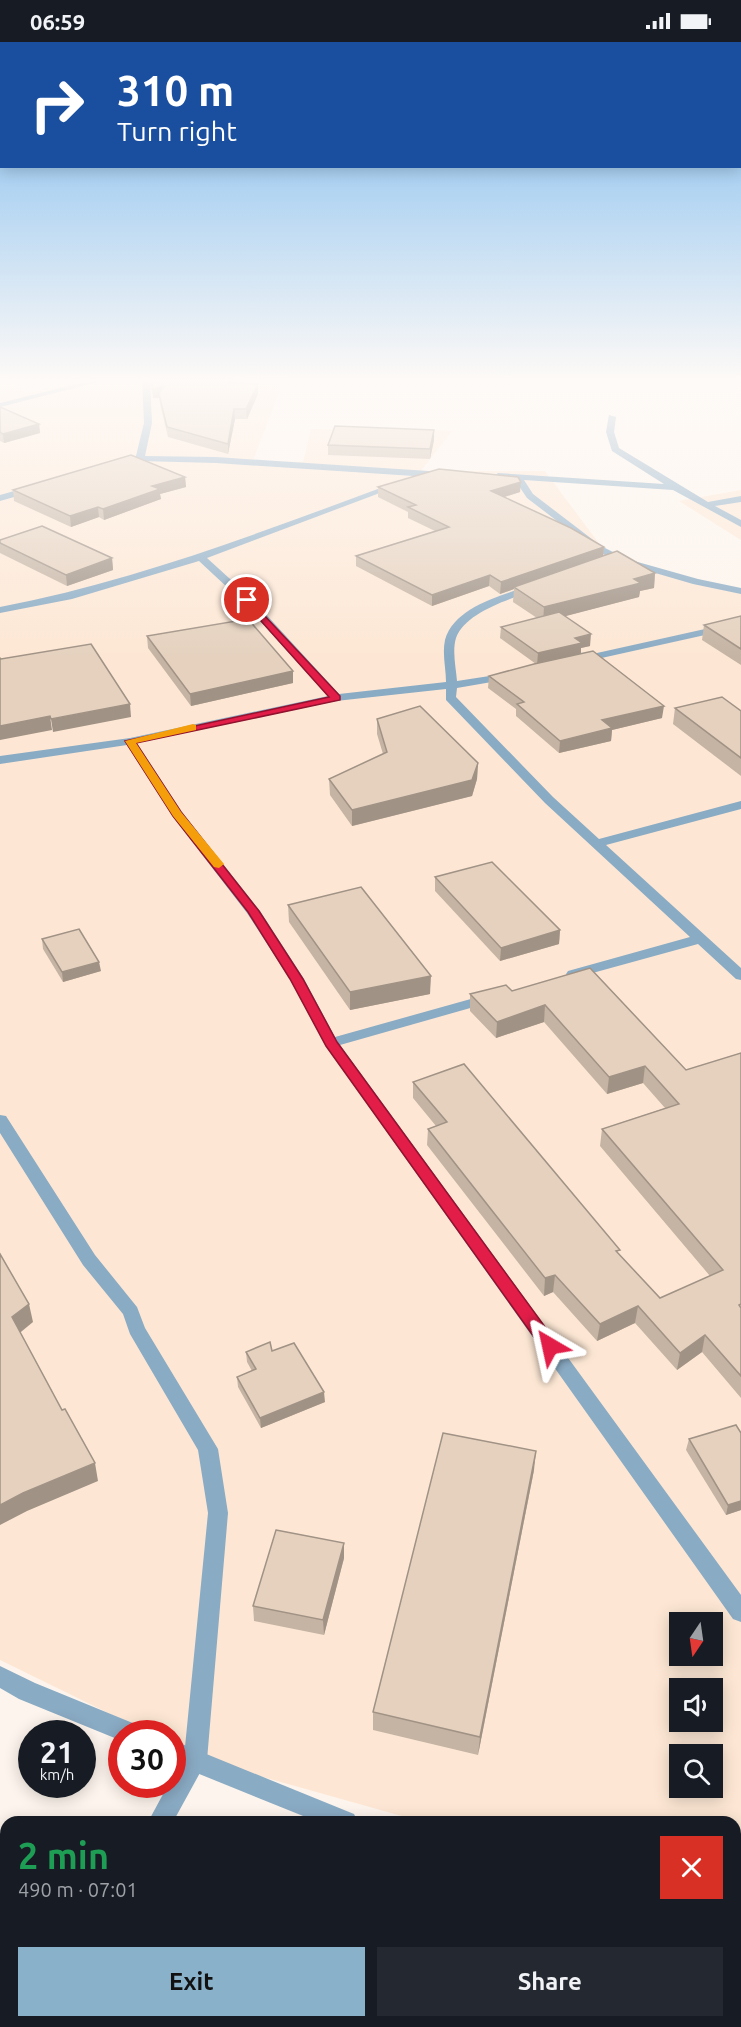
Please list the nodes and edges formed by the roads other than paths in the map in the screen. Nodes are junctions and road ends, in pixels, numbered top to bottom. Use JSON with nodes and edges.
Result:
{"nodes":[{"id":1,"x":410,"y":472,"type":"edge"},
{"id":2,"x":650,"y":472,"type":"edge"},
{"id":3,"x":427,"y":474,"type":"junction"},
{"id":4,"x":450,"y":475,"type":"edge"},
{"id":5,"x":484,"y":476,"type":"edge"},
{"id":6,"x":518,"y":477,"type":"junction"},
{"id":7,"x":43,"y":486,"type":"edge"},
{"id":8,"x":675,"y":487,"type":"junction"},
{"id":9,"x":0,"y":498,"type":"edge"},
{"id":10,"x":741,"y":499,"type":"edge"},
{"id":11,"x":710,"y":504,"type":"junction"},
{"id":12,"x":741,"y":524,"type":"edge"},
{"id":13,"x":201,"y":556,"type":"junction"},
{"id":14,"x":620,"y":558,"type":"junction"},
{"id":15,"x":608,"y":562,"type":"edge"},
{"id":16,"x":540,"y":586,"type":"edge"},
{"id":17,"x":741,"y":591,"type":"edge"},
{"id":18,"x":0,"y":610,"type":"edge"},
{"id":19,"x":741,"y":624,"type":"edge"},
{"id":20,"x":566,"y":663,"type":"edge"},
{"id":21,"x":519,"y":674,"type":"edge"},
{"id":22,"x":453,"y":685,"type":"junction"},
{"id":23,"x":336,"y":698,"type":"junction"},
{"id":24,"x":130,"y":741,"type":"junction"},
{"id":25,"x":0,"y":760,"type":"edge"},
{"id":26,"x":741,"y":805,"type":"edge"},
{"id":27,"x":598,"y":843,"type":"junction"},
{"id":28,"x":699,"y":939,"type":"junction"},
{"id":29,"x":741,"y":976,"type":"edge"},
{"id":30,"x":561,"y":978,"type":"edge"},
{"id":31,"x":503,"y":994,"type":"edge"},
{"id":32,"x":331,"y":1043,"type":"junction"},
{"id":33,"x":0,"y":1120,"type":"edge"},
{"id":34,"x":741,"y":1612,"type":"edge"},
{"id":35,"x":0,"y":1676,"type":"edge"},
{"id":36,"x":108,"y":1724,"type":"edge"},
{"id":37,"x":186,"y":1756,"type":"edge"},
{"id":38,"x":195,"y":1760,"type":"junction"},
{"id":39,"x":163,"y":1816,"type":"edge"},
{"id":40,"x":331,"y":1816,"type":"edge"}],
"edges":[{"from":1,"to":3,"type":"street"},
{"from":2,"to":8,"type":"street"},
{"from":3,"to":4,"type":"street"},
{"from":3,"to":13,"type":"street"},
{"from":5,"to":6,"type":"street"},
{"from":6,"to":8,"type":"street"},
{"from":6,"to":14,"type":"street"},
{"from":7,"to":9,"type":"street"},
{"from":8,"to":11,"type":"street"},
{"from":10,"to":11,"type":"street"},
{"from":11,"to":12,"type":"street"},
{"from":13,"to":18,"type":"street"},
{"from":13,"to":23,"type":"street"},
{"from":14,"to":15,"type":"street"},
{"from":14,"to":17,"type":"street"},
{"from":16,"to":22,"type":"street"},
{"from":19,"to":20,"type":"street"},
{"from":21,"to":22,"type":"street"},
{"from":22,"to":23,"type":"street"},
{"from":22,"to":27,"type":"street"},
{"from":23,"to":24,"type":"street"},
{"from":24,"to":25,"type":"street"},
{"from":24,"to":32,"type":"street"},
{"from":26,"to":27,"type":"street"},
{"from":27,"to":28,"type":"street"},
{"from":28,"to":29,"type":"street"},
{"from":28,"to":30,"type":"street"},
{"from":31,"to":32,"type":"street"},
{"from":32,"to":34,"type":"street"},
{"from":33,"to":38,"type":"street"},
{"from":35,"to":36,"type":"street"},
{"from":37,"to":38,"type":"street"},
{"from":38,"to":39,"type":"street"},
{"from":38,"to":40,"type":"street"}]}
